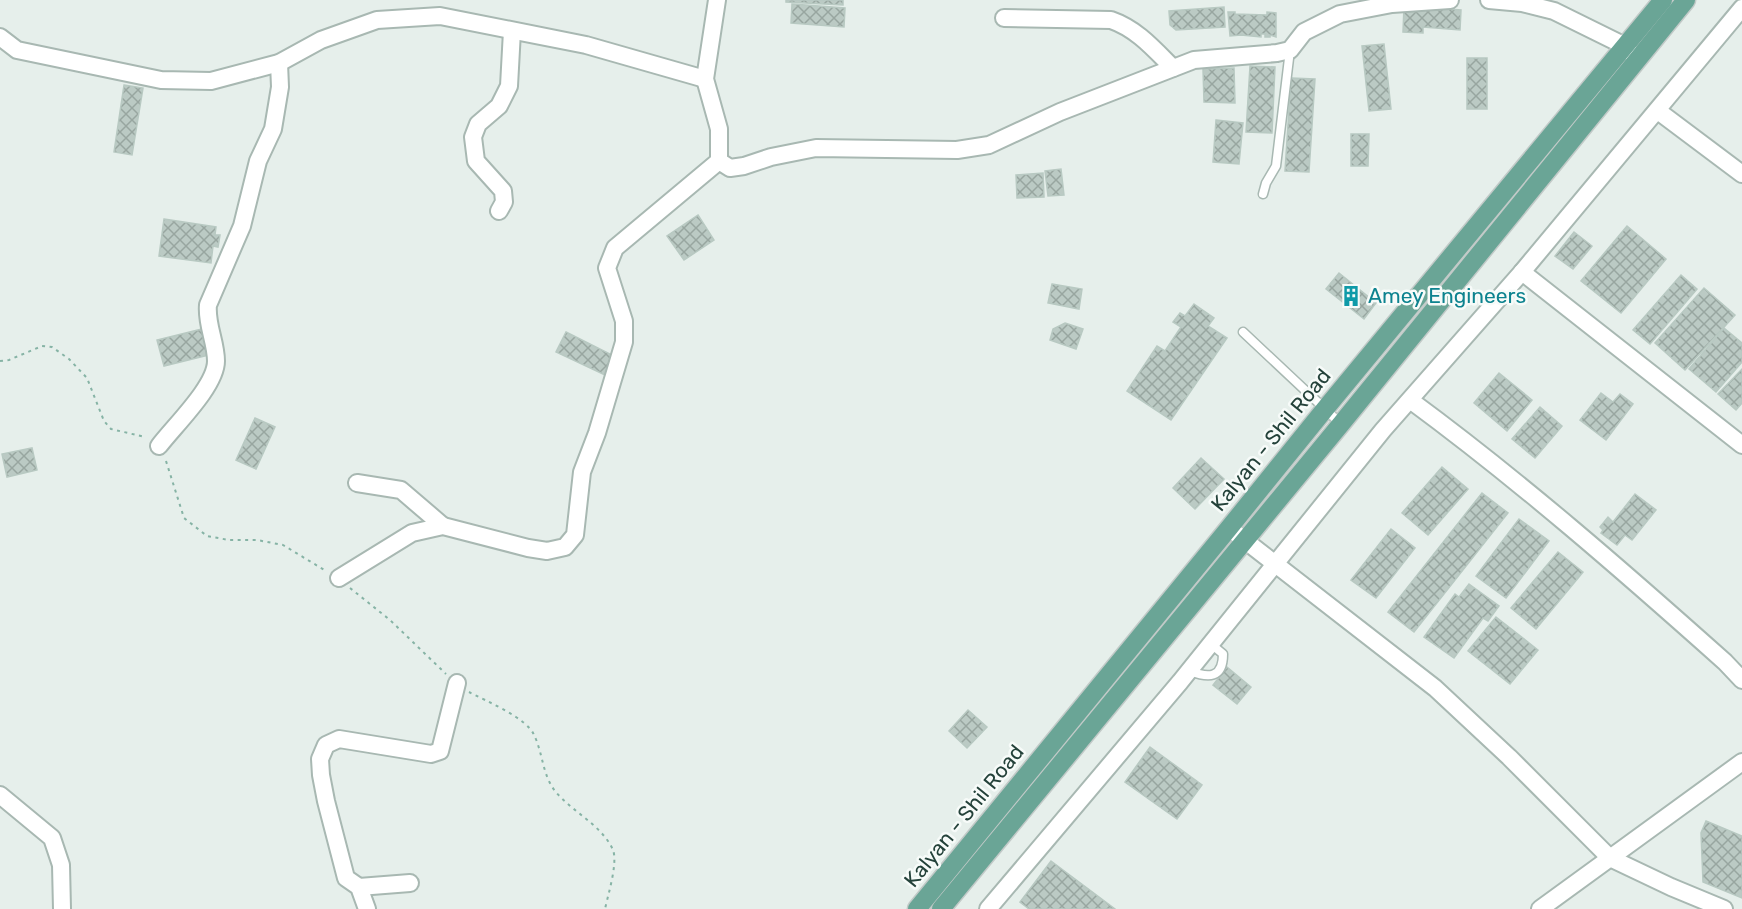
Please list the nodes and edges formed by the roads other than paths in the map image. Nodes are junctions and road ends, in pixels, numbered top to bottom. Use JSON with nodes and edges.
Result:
{"nodes":[{"id":1,"x":717,"y":0,"type":"edge"},
{"id":2,"x":1441,"y":0,"type":"edge"},
{"id":3,"x":1489,"y":0,"type":"edge"},
{"id":4,"x":1663,"y":0,"type":"edge"},
{"id":5,"x":1686,"y":0,"type":"edge"},
{"id":6,"x":1742,"y":8,"type":"edge"},
{"id":7,"x":1004,"y":18,"type":"dead end"},
{"id":8,"x":512,"y":31,"type":"junction"},
{"id":9,"x":0,"y":37,"type":"edge"},
{"id":10,"x":1290,"y":50,"type":"junction"},
{"id":11,"x":1631,"y":52,"type":"junction"},
{"id":12,"x":279,"y":63,"type":"junction"},
{"id":13,"x":1173,"y":68,"type":"junction"},
{"id":14,"x":705,"y":79,"type":"junction"},
{"id":15,"x":1658,"y":111,"type":"junction"},
{"id":16,"x":720,"y":161,"type":"junction"},
{"id":17,"x":1742,"y":174,"type":"edge"},
{"id":18,"x":1263,"y":194,"type":"dead end"},
{"id":19,"x":499,"y":211,"type":"dead end"},
{"id":20,"x":1522,"y":272,"type":"junction"},
{"id":21,"x":1243,"y":332,"type":"dead end"},
{"id":22,"x":1410,"y":400,"type":"junction"},
{"id":23,"x":1324,"y":409,"type":"junction"},
{"id":24,"x":1341,"y":424,"type":"junction"},
{"id":25,"x":1742,"y":445,"type":"edge"},
{"id":26,"x":159,"y":446,"type":"road end"},
{"id":27,"x":357,"y":483,"type":"dead end"},
{"id":28,"x":443,"y":526,"type":"junction"},
{"id":29,"x":1229,"y":528,"type":"junction"},
{"id":30,"x":1244,"y":542,"type":"junction"},
{"id":31,"x":1277,"y":564,"type":"junction"},
{"id":32,"x":339,"y":578,"type":"road end"},
{"id":33,"x":1742,"y":680,"type":"edge"},
{"id":34,"x":457,"y":683,"type":"road end"},
{"id":35,"x":1742,"y":762,"type":"edge"},
{"id":36,"x":0,"y":795,"type":"edge"},
{"id":37,"x":1610,"y":858,"type":"junction"},
{"id":38,"x":410,"y":883,"type":"dead end"},
{"id":39,"x":359,"y":888,"type":"junction"},
{"id":40,"x":62,"y":909,"type":"edge"},
{"id":41,"x":367,"y":909,"type":"edge"},
{"id":42,"x":917,"y":909,"type":"edge"},
{"id":43,"x":941,"y":909,"type":"edge"},
{"id":44,"x":988,"y":909,"type":"edge"},
{"id":45,"x":1540,"y":909,"type":"edge"},
{"id":46,"x":1725,"y":909,"type":"edge"}],
"edges":[{"from":1,"to":14,"type":"street"},
{"from":2,"to":10,"type":"street"},
{"from":3,"to":11,"type":"street"},
{"from":4,"to":11,"type":"main road","name":"Kalyan - Shil Road"},
{"from":5,"to":11,"type":"main road","name":"Kalyan - Shil Road"},
{"from":6,"to":15,"type":"street"},
{"from":7,"to":13,"type":"street"},
{"from":8,"to":12,"type":"street"},
{"from":8,"to":14,"type":"street"},
{"from":8,"to":19,"type":"street"},
{"from":9,"to":12,"type":"street"},
{"from":10,"to":13,"type":"street"},
{"from":10,"to":18,"type":"lane"},
{"from":11,"to":23,"type":"main road","name":"Kalyan - Shil Road"},
{"from":11,"to":24,"type":"main road","name":"Kalyan - Shil Road"},
{"from":12,"to":26,"type":"street"},
{"from":13,"to":16,"type":"street"},
{"from":14,"to":16,"type":"street"},
{"from":15,"to":17,"type":"street"},
{"from":15,"to":20,"type":"street"},
{"from":16,"to":28,"type":"street"},
{"from":20,"to":22,"type":"street"},
{"from":20,"to":25,"type":"street"},
{"from":21,"to":23,"type":"lane"},
{"from":22,"to":31,"type":"street"},
{"from":22,"to":33,"type":"street"},
{"from":23,"to":24,"type":"lane"},
{"from":23,"to":29,"type":"main road","name":"Kalyan - Shil Road"},
{"from":24,"to":30,"type":"main road","name":"Kalyan - Shil Road"},
{"from":27,"to":28,"type":"street"},
{"from":28,"to":32,"type":"street"},
{"from":29,"to":30,"type":"street"},
{"from":29,"to":42,"type":"main road","name":"Kalyan - Shil Road"},
{"from":30,"to":31,"type":"street"},
{"from":30,"to":43,"type":"main road","name":"Kalyan - Shil Road"},
{"from":31,"to":37,"type":"street"},
{"from":31,"to":44,"type":"street"},
{"from":34,"to":39,"type":"street"},
{"from":35,"to":37,"type":"street"},
{"from":36,"to":40,"type":"street"},
{"from":37,"to":45,"type":"street"},
{"from":37,"to":46,"type":"street"},
{"from":38,"to":39,"type":"street"},
{"from":39,"to":41,"type":"street"}]}
